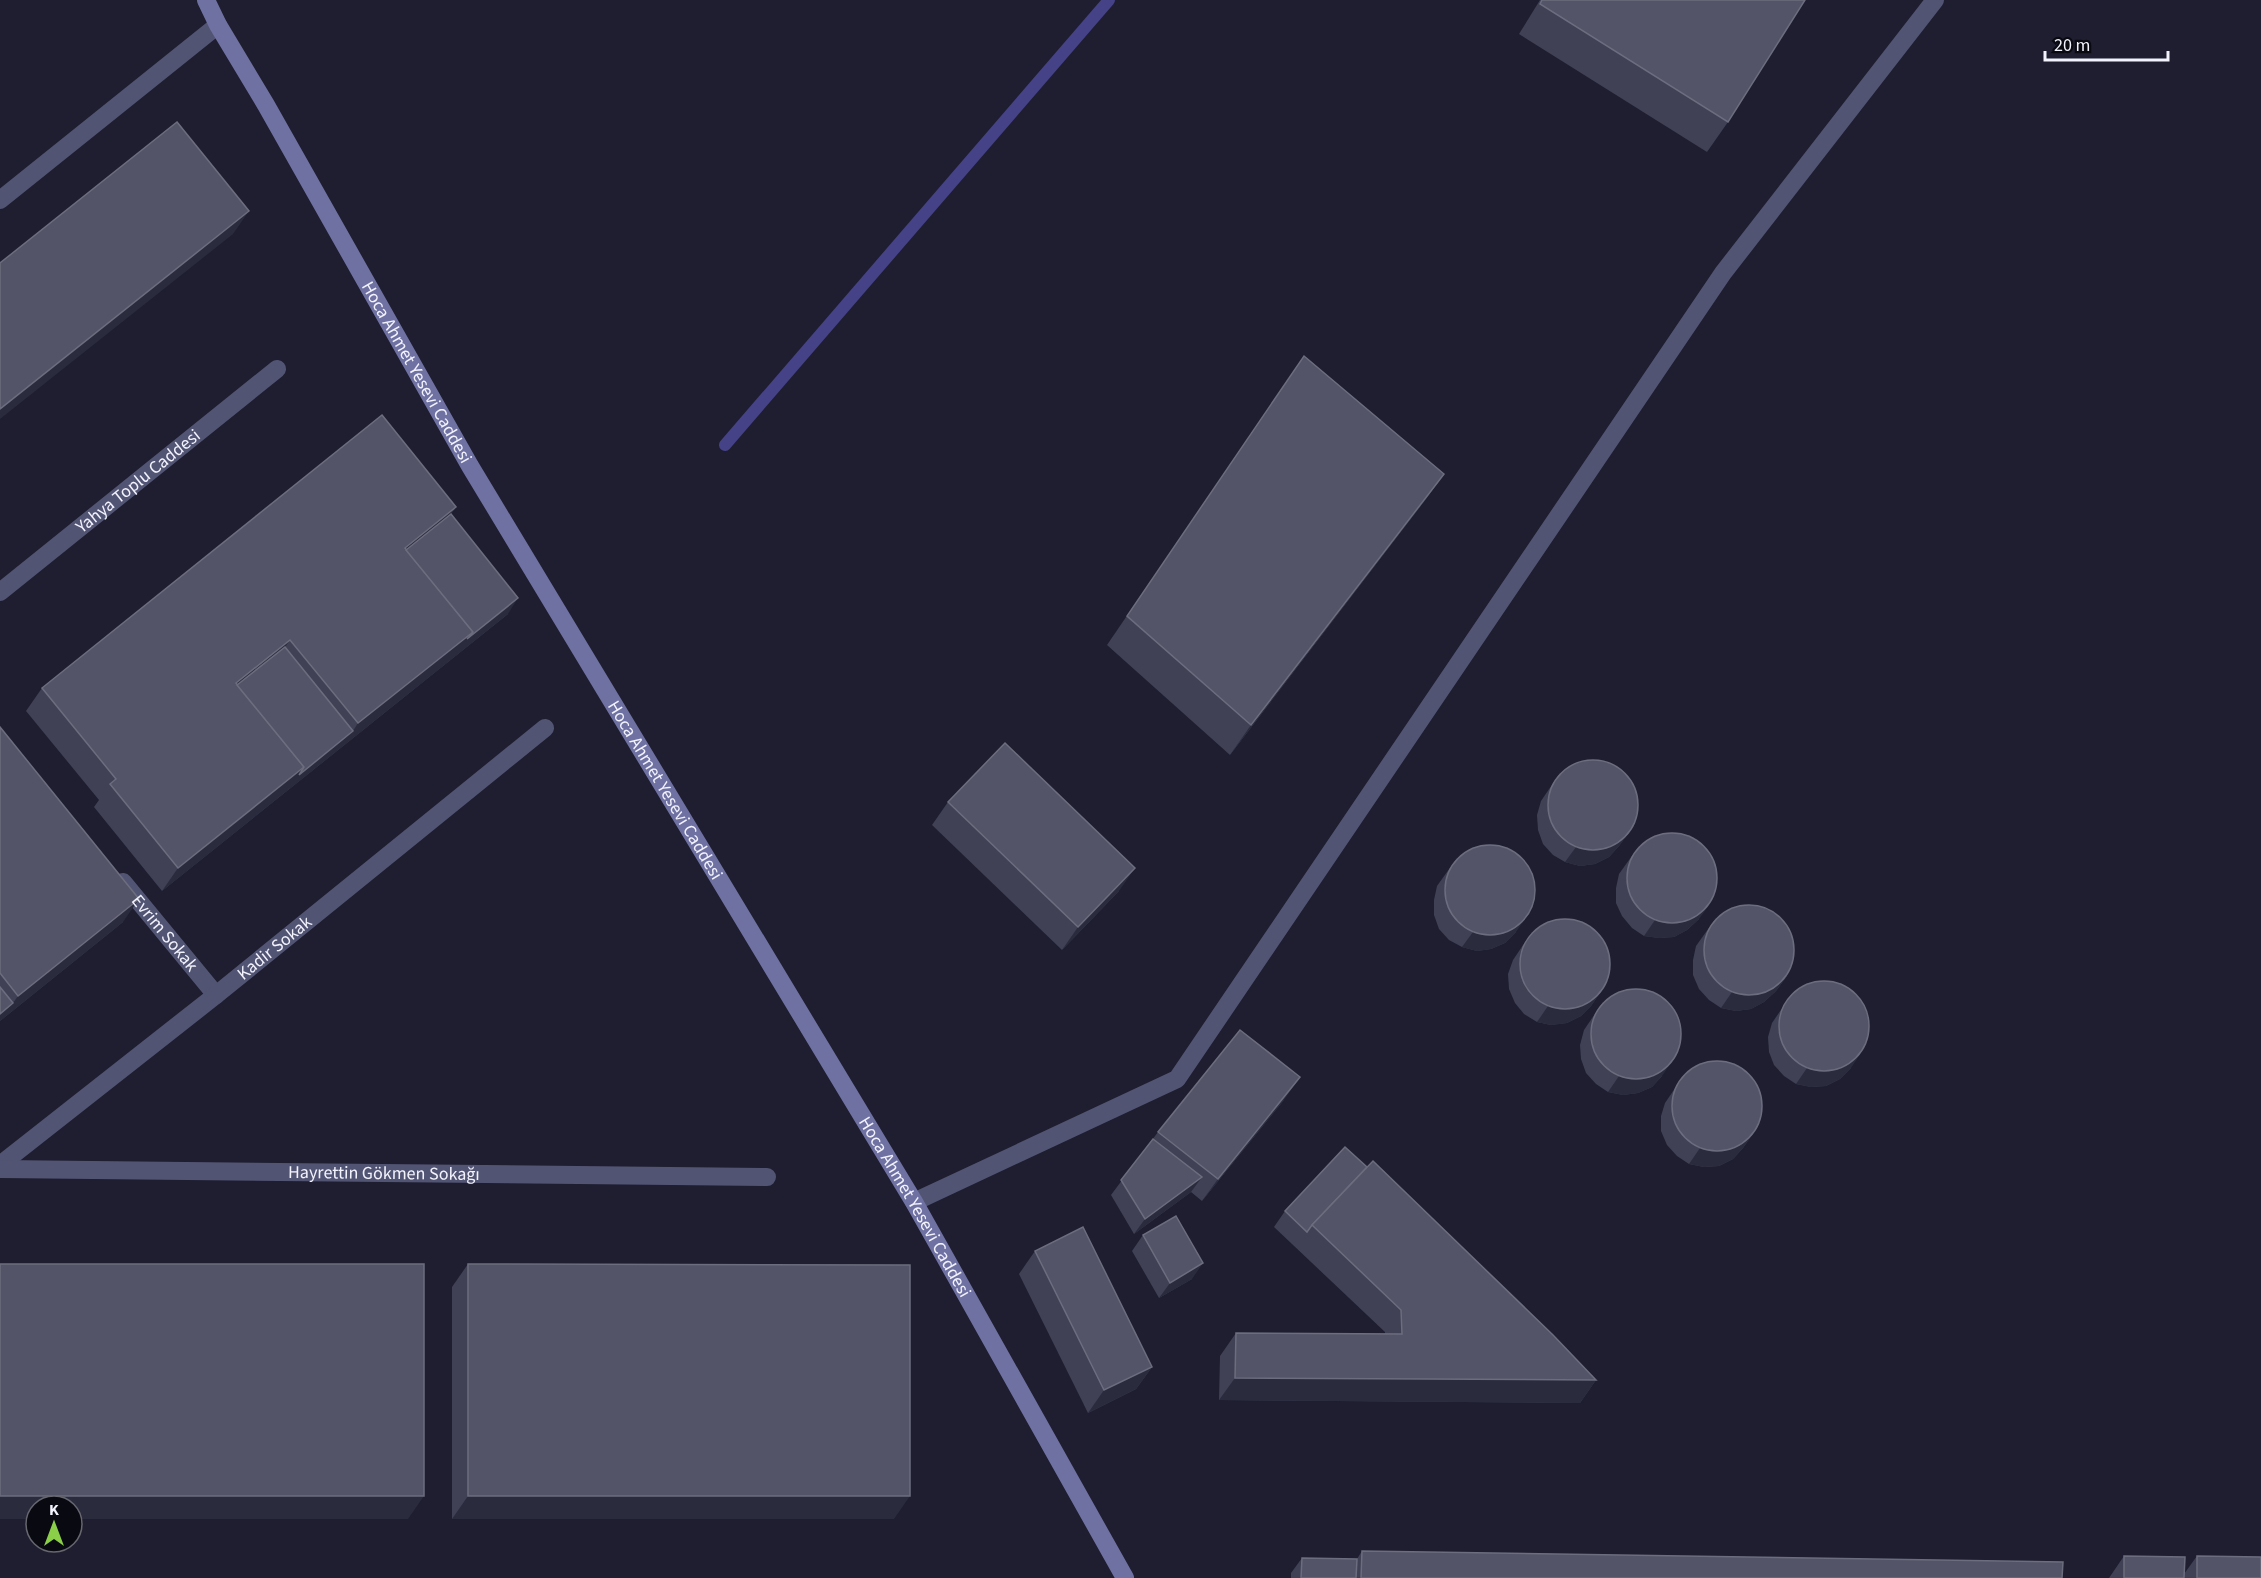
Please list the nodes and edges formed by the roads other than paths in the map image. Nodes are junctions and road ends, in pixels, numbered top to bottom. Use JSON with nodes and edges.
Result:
{"nodes":[{"id":1,"x":206,"y":0,"type":"edge"},
{"id":2,"x":1935,"y":0,"type":"edge"},
{"id":3,"x":218,"y":26,"type":"junction"},
{"id":4,"x":0,"y":200,"type":"edge"},
{"id":5,"x":277,"y":369,"type":"dead end"},
{"id":6,"x":0,"y":592,"type":"edge"},
{"id":7,"x":545,"y":728,"type":"dead end"},
{"id":8,"x":112,"y":868,"type":"edge"},
{"id":9,"x":216,"y":995,"type":"junction"},
{"id":10,"x":0,"y":1167,"type":"edge"},
{"id":11,"x":767,"y":1177,"type":"dead end"},
{"id":12,"x":915,"y":1202,"type":"junction"},
{"id":13,"x":1125,"y":1578,"type":"edge"}],
"edges":[{"from":1,"to":3,"type":"street","name":"Hoca Ahmet Yesevi Caddesi"},
{"from":2,"to":12,"type":"street"},
{"from":3,"to":4,"type":"street"},
{"from":3,"to":12,"type":"street","name":"Hoca Ahmet Yesevi Caddesi"},
{"from":5,"to":6,"type":"street","name":"Yahya Toplu Caddesi"},
{"from":7,"to":9,"type":"street","name":"Kadir Sokak"},
{"from":8,"to":9,"type":"street","name":"Evrim Sokak"},
{"from":9,"to":10,"type":"street","name":"Kadir Sokak"},
{"from":10,"to":11,"type":"street","name":"Hayrettin Gökmen Sokağı"},
{"from":12,"to":13,"type":"street","name":"Hoca Ahmet Yesevi Caddesi"}]}
